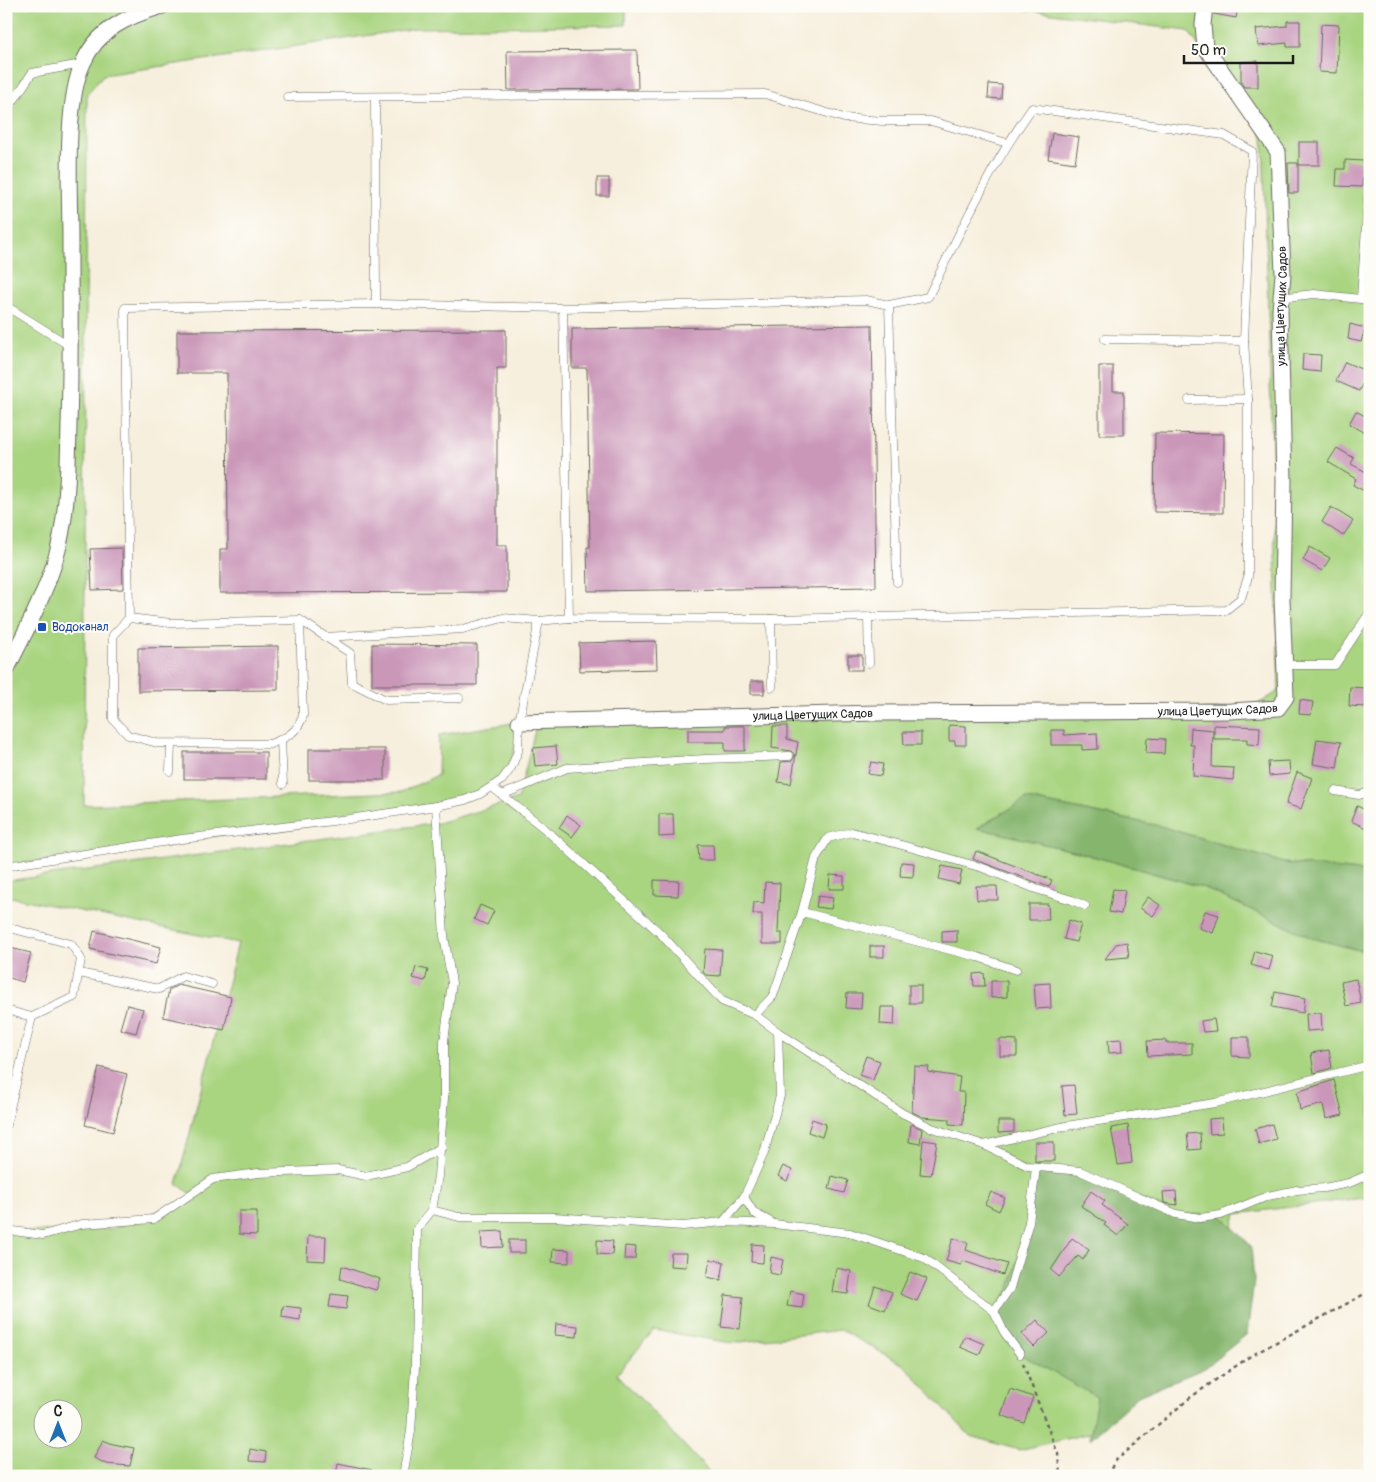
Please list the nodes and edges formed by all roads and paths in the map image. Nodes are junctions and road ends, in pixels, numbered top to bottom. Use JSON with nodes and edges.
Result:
{"nodes":[{"id":1,"x":162,"y":6,"type":"edge"},
{"id":2,"x":1205,"y":6,"type":"edge"},
{"id":3,"x":1367,"y":6,"type":"edge"},
{"id":4,"x":1370,"y":13,"type":"edge"},
{"id":5,"x":82,"y":64,"type":"junction"},
{"id":6,"x":287,"y":97,"type":"dead end"},
{"id":7,"x":375,"y":97,"type":"junction"},
{"id":8,"x":6,"y":112,"type":"edge"},
{"id":9,"x":1007,"y":143,"type":"junction"},
{"id":10,"x":1370,"y":171,"type":"edge"},
{"id":11,"x":1366,"y":299,"type":"edge"},
{"id":12,"x":376,"y":304,"type":"junction"},
{"id":13,"x":889,"y":305,"type":"junction"},
{"id":14,"x":6,"y":306,"type":"edge"},
{"id":15,"x":563,"y":308,"type":"junction"},
{"id":16,"x":1280,"y":310,"type":"junction"},
{"id":17,"x":1105,"y":339,"type":"dead end"},
{"id":18,"x":1244,"y":341,"type":"junction"},
{"id":19,"x":70,"y":346,"type":"junction"},
{"id":20,"x":1248,"y":399,"type":"junction"},
{"id":21,"x":1189,"y":400,"type":"dead end"},
{"id":22,"x":897,"y":582,"type":"dead end"},
{"id":23,"x":1370,"y":612,"type":"edge"},
{"id":24,"x":129,"y":618,"type":"junction"},
{"id":25,"x":569,"y":618,"type":"junction"},
{"id":26,"x":868,"y":618,"type":"junction"},
{"id":27,"x":771,"y":619,"type":"junction"},
{"id":28,"x":300,"y":620,"type":"junction"},
{"id":29,"x":539,"y":621,"type":"junction"},
{"id":30,"x":324,"y":637,"type":"junction"},
{"id":31,"x":869,"y":663,"type":"dead end"},
{"id":32,"x":1286,"y":665,"type":"junction"},
{"id":33,"x":6,"y":671,"type":"edge"},
{"id":34,"x":772,"y":687,"type":"dead end"},
{"id":35,"x":459,"y":698,"type":"dead end"},
{"id":36,"x":519,"y":722,"type":"junction"},
{"id":37,"x":282,"y":740,"type":"junction"},
{"id":38,"x":171,"y":744,"type":"junction"},
{"id":39,"x":789,"y":756,"type":"dead end"},
{"id":40,"x":170,"y":771,"type":"dead end"},
{"id":41,"x":282,"y":784,"type":"dead end"},
{"id":42,"x":492,"y":787,"type":"junction"},
{"id":43,"x":1335,"y":791,"type":"dead end"},
{"id":44,"x":1370,"y":792,"type":"edge"},
{"id":45,"x":502,"y":795,"type":"junction"},
{"id":46,"x":436,"y":806,"type":"junction"},
{"id":47,"x":6,"y":866,"type":"edge"},
{"id":48,"x":1085,"y":906,"type":"dead end"},
{"id":49,"x":802,"y":912,"type":"junction"},
{"id":50,"x":6,"y":927,"type":"edge"},
{"id":51,"x":1016,"y":970,"type":"dead end"},
{"id":52,"x":78,"y":974,"type":"junction"},
{"id":53,"x":212,"y":984,"type":"dead end"},
{"id":54,"x":6,"y":1010,"type":"edge"},
{"id":55,"x":755,"y":1015,"type":"junction"},
{"id":56,"x":32,"y":1017,"type":"junction"},
{"id":57,"x":778,"y":1032,"type":"junction"},
{"id":58,"x":1370,"y":1065,"type":"edge"},
{"id":59,"x":6,"y":1124,"type":"edge"},
{"id":60,"x":984,"y":1145,"type":"junction"},
{"id":61,"x":442,"y":1146,"type":"junction"},
{"id":62,"x":1036,"y":1168,"type":"junction"},
{"id":63,"x":1370,"y":1174,"type":"edge"},
{"id":64,"x":744,"y":1197,"type":"junction"},
{"id":65,"x":432,"y":1210,"type":"junction"},
{"id":66,"x":723,"y":1222,"type":"junction"},
{"id":67,"x":774,"y":1224,"type":"junction"},
{"id":68,"x":6,"y":1230,"type":"edge"},
{"id":69,"x":1370,"y":1291,"type":"edge"},
{"id":70,"x":994,"y":1311,"type":"junction"},
{"id":71,"x":1020,"y":1354,"type":"joint"},
{"id":72,"x":1370,"y":1471,"type":"edge"},
{"id":73,"x":403,"y":1476,"type":"edge"},
{"id":74,"x":1060,"y":1476,"type":"edge"},
{"id":75,"x":1108,"y":1476,"type":"edge"},
{"id":76,"x":1348,"y":1476,"type":"edge"}],
"edges":[{"from":1,"to":5,"type":"street"},
{"from":2,"to":16,"type":"street","name":"улица Цветущих Садов"},
{"from":3,"to":4,"type":"lane"},
{"from":5,"to":8,"type":"lane"},
{"from":5,"to":19,"type":"street"},
{"from":6,"to":7,"type":"lane"},
{"from":7,"to":9,"type":"lane"},
{"from":7,"to":12,"type":"lane"},
{"from":9,"to":13,"type":"lane"},
{"from":9,"to":18,"type":"lane"},
{"from":10,"to":11,"type":"lane"},
{"from":11,"to":16,"type":"lane"},
{"from":12,"to":15,"type":"lane"},
{"from":12,"to":24,"type":"lane"},
{"from":13,"to":15,"type":"lane"},
{"from":13,"to":22,"type":"lane"},
{"from":14,"to":19,"type":"lane"},
{"from":15,"to":25,"type":"lane"},
{"from":16,"to":32,"type":"street","name":"улица Цветущих Садов"},
{"from":17,"to":18,"type":"lane"},
{"from":18,"to":20,"type":"lane"},
{"from":19,"to":33,"type":"street"},
{"from":20,"to":21,"type":"lane"},
{"from":20,"to":26,"type":"lane"},
{"from":23,"to":32,"type":"lane"},
{"from":24,"to":28,"type":"lane"},
{"from":24,"to":38,"type":"lane"},
{"from":25,"to":27,"type":"lane"},
{"from":25,"to":29,"type":"lane"},
{"from":26,"to":27,"type":"lane"},
{"from":26,"to":31,"type":"lane"},
{"from":27,"to":34,"type":"lane"},
{"from":28,"to":30,"type":"lane"},
{"from":28,"to":37,"type":"lane"},
{"from":29,"to":30,"type":"lane"},
{"from":29,"to":36,"type":"lane"},
{"from":30,"to":35,"type":"lane"},
{"from":32,"to":36,"type":"street","name":"улица Цветущих Садов"},
{"from":36,"to":42,"type":"lane"},
{"from":37,"to":38,"type":"lane"},
{"from":37,"to":41,"type":"lane"},
{"from":38,"to":40,"type":"lane"},
{"from":39,"to":45,"type":"lane"},
{"from":42,"to":45,"type":"lane"},
{"from":42,"to":46,"type":"lane"},
{"from":43,"to":44,"type":"lane"},
{"from":45,"to":55,"type":"lane"},
{"from":46,"to":47,"type":"lane"},
{"from":46,"to":61,"type":"lane"},
{"from":48,"to":49,"type":"lane"},
{"from":49,"to":51,"type":"lane"},
{"from":49,"to":55,"type":"lane"},
{"from":50,"to":52,"type":"lane"},
{"from":52,"to":53,"type":"lane"},
{"from":52,"to":56,"type":"lane"},
{"from":54,"to":56,"type":"lane"},
{"from":55,"to":57,"type":"lane"},
{"from":56,"to":59,"type":"lane"},
{"from":57,"to":60,"type":"lane"},
{"from":57,"to":64,"type":"lane"},
{"from":58,"to":60,"type":"lane"},
{"from":60,"to":62,"type":"lane"},
{"from":61,"to":65,"type":"lane"},
{"from":61,"to":68,"type":"lane"},
{"from":62,"to":63,"type":"lane"},
{"from":62,"to":70,"type":"lane"},
{"from":64,"to":66,"type":"lane"},
{"from":64,"to":67,"type":"lane"},
{"from":65,"to":66,"type":"lane"},
{"from":65,"to":73,"type":"lane"},
{"from":66,"to":67,"type":"lane"},
{"from":67,"to":70,"type":"lane"},
{"from":69,"to":75,"type":"path"},
{"from":70,"to":71,"type":"lane"},
{"from":71,"to":74,"type":"path"},
{"from":72,"to":76,"type":"path"}]}
